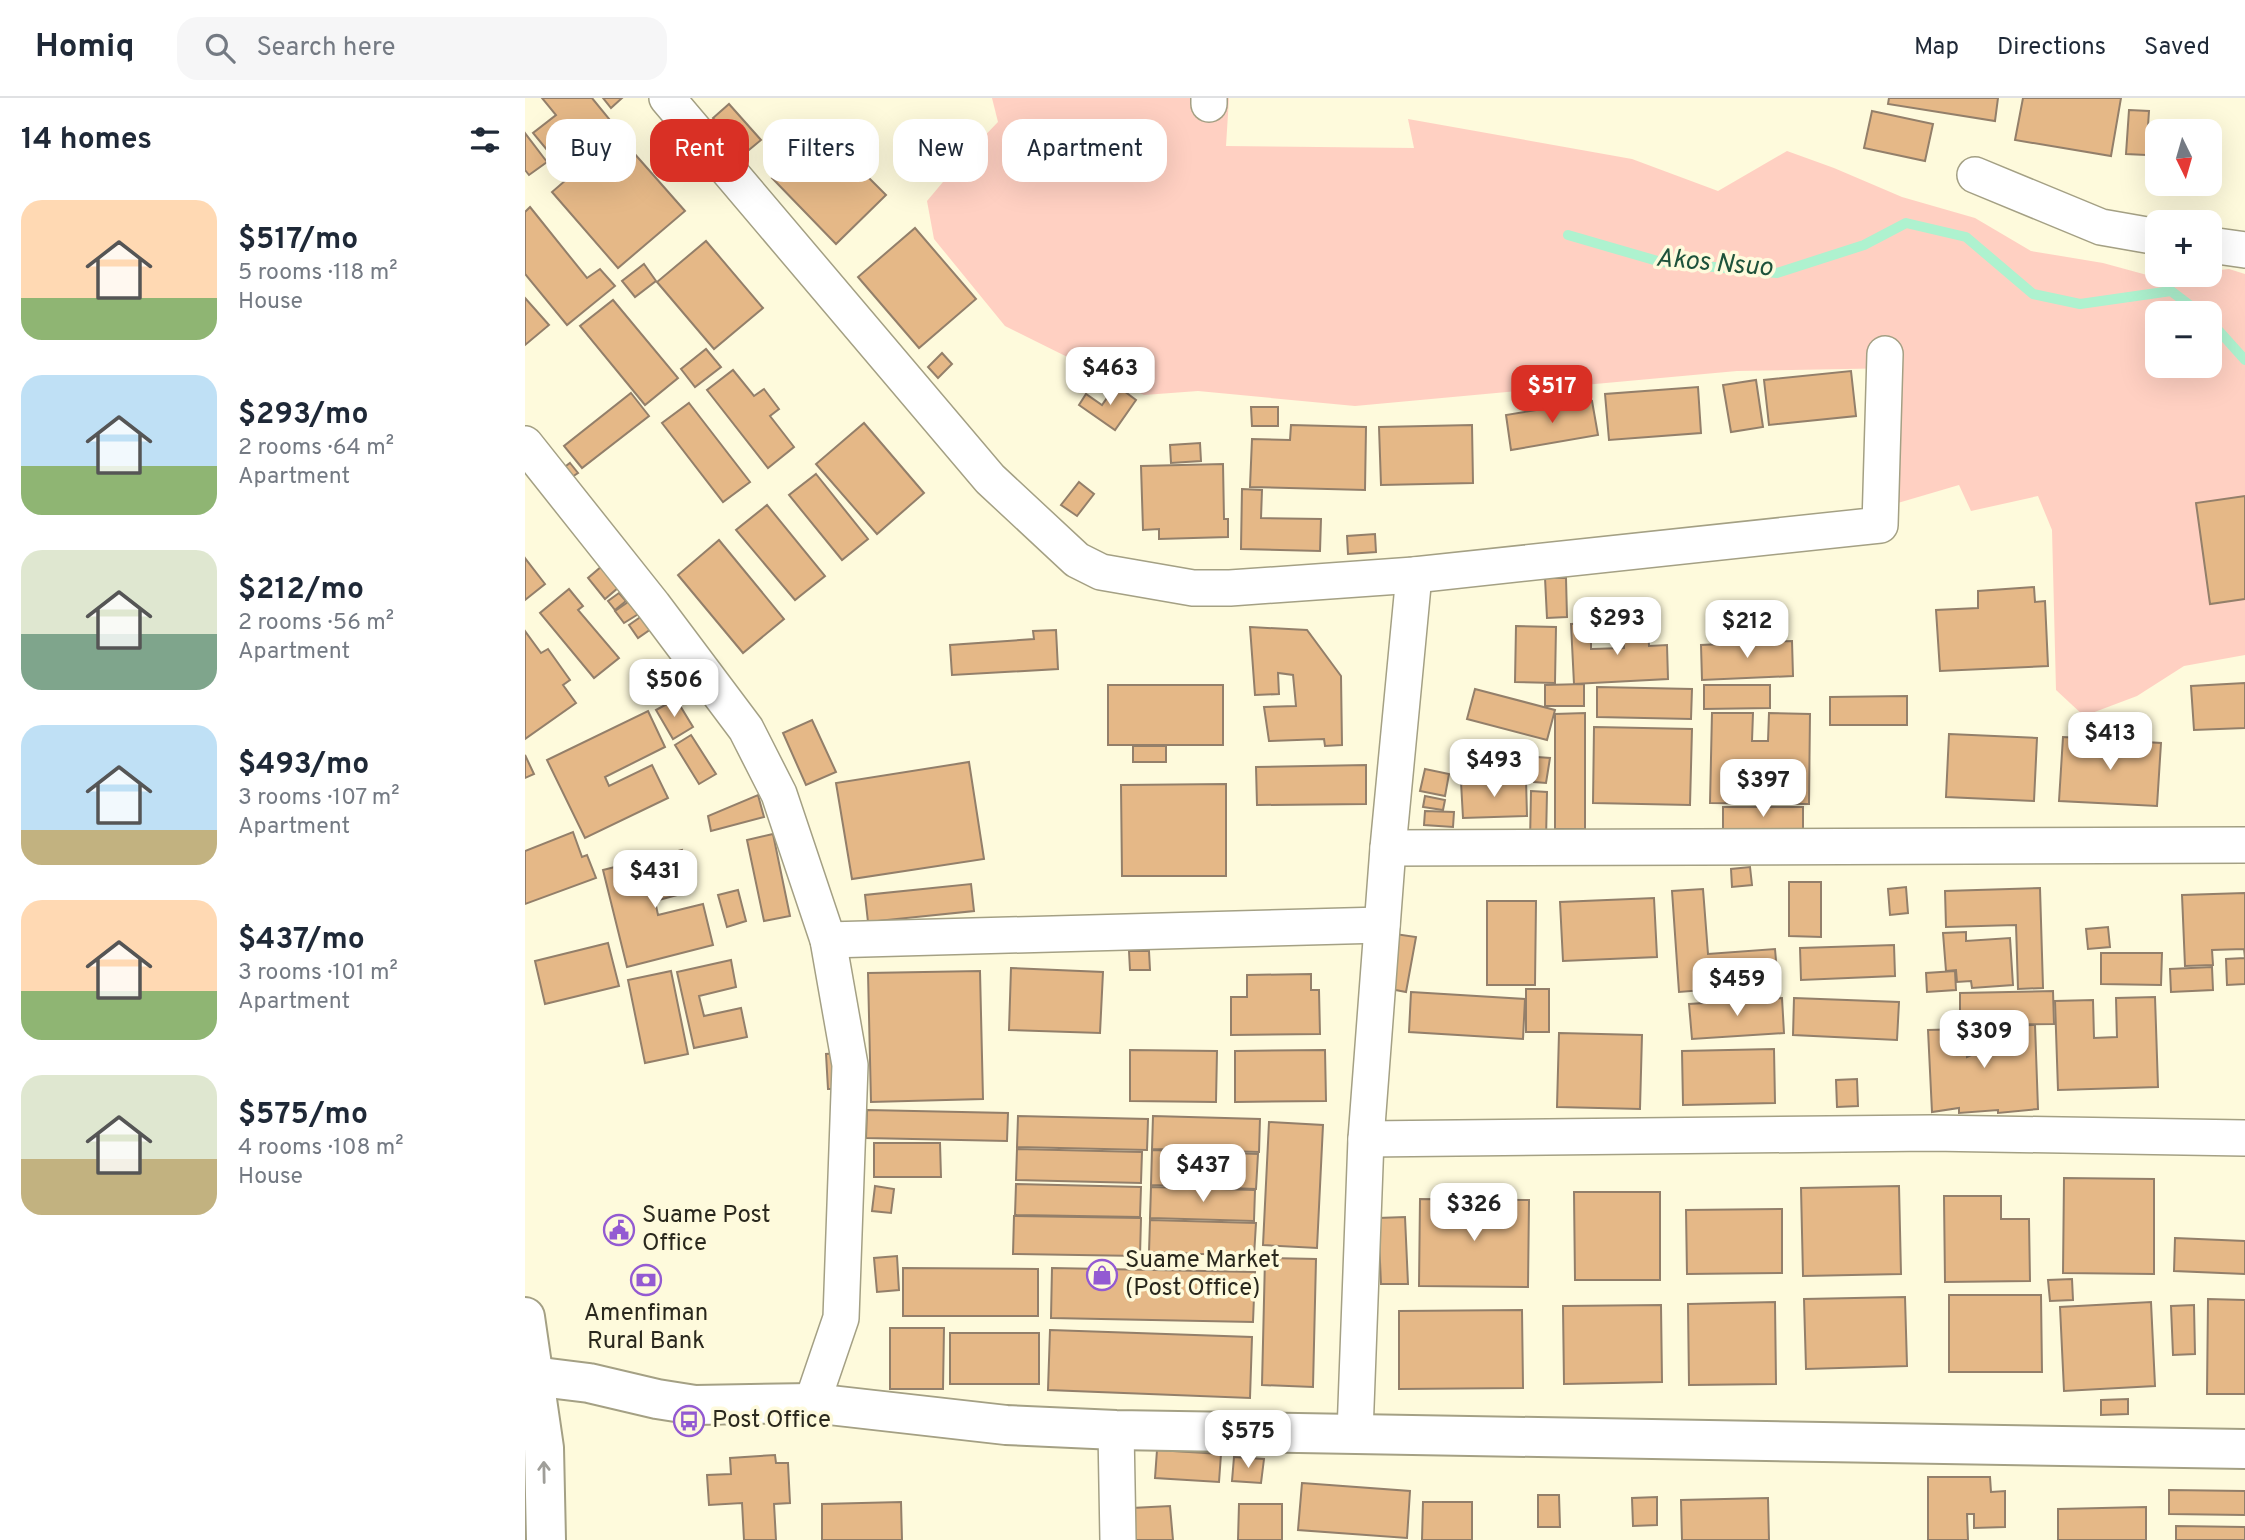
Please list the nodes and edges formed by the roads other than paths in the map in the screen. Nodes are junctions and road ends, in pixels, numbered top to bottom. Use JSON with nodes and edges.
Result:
{"nodes":[{"id":1,"x":667,"y":98,"type":"edge"},
{"id":2,"x":1975,"y":175,"type":"dead end"},
{"id":3,"x":2145,"y":235,"type":"edge"},
{"id":4,"x":2222,"y":247,"type":"edge"},
{"id":5,"x":2245,"y":250,"type":"edge"},
{"id":6,"x":1885,"y":354,"type":"dead end"},
{"id":7,"x":525,"y":444,"type":"edge"},
{"id":8,"x":1414,"y":575,"type":"junction"},
{"id":9,"x":2245,"y":845,"type":"edge"},
{"id":10,"x":1388,"y":848,"type":"junction"},
{"id":11,"x":1383,"y":925,"type":"junction"},
{"id":12,"x":828,"y":940,"type":"junction"},
{"id":13,"x":2245,"y":1138,"type":"edge"},
{"id":14,"x":1366,"y":1139,"type":"junction"},
{"id":15,"x":525,"y":1317,"type":"edge"},
{"id":16,"x":529,"y":1375,"type":"edge"},
{"id":17,"x":812,"y":1404,"type":"junction"},
{"id":18,"x":1116,"y":1430,"type":"junction"},
{"id":19,"x":1356,"y":1433,"type":"junction"},
{"id":20,"x":2245,"y":1449,"type":"edge"},
{"id":21,"x":545,"y":1540,"type":"edge"},
{"id":22,"x":1118,"y":1540,"type":"edge"}],
"edges":[{"from":1,"to":8,"type":"street"},
{"from":2,"to":3,"type":"street"},
{"from":4,"to":5,"type":"street"},
{"from":6,"to":8,"type":"street"},
{"from":7,"to":12,"type":"street"},
{"from":8,"to":10,"type":"street"},
{"from":9,"to":10,"type":"street"},
{"from":10,"to":11,"type":"street"},
{"from":11,"to":12,"type":"street"},
{"from":11,"to":14,"type":"street"},
{"from":12,"to":17,"type":"street"},
{"from":13,"to":14,"type":"street"},
{"from":14,"to":19,"type":"street"},
{"from":15,"to":16,"type":"main road"},
{"from":16,"to":17,"type":"main road"},
{"from":21,"to":16,"type":"main road","one_way":true},
{"from":17,"to":18,"type":"main road"},
{"from":18,"to":19,"type":"main road"},
{"from":18,"to":22,"type":"street"},
{"from":19,"to":20,"type":"main road"}]}
